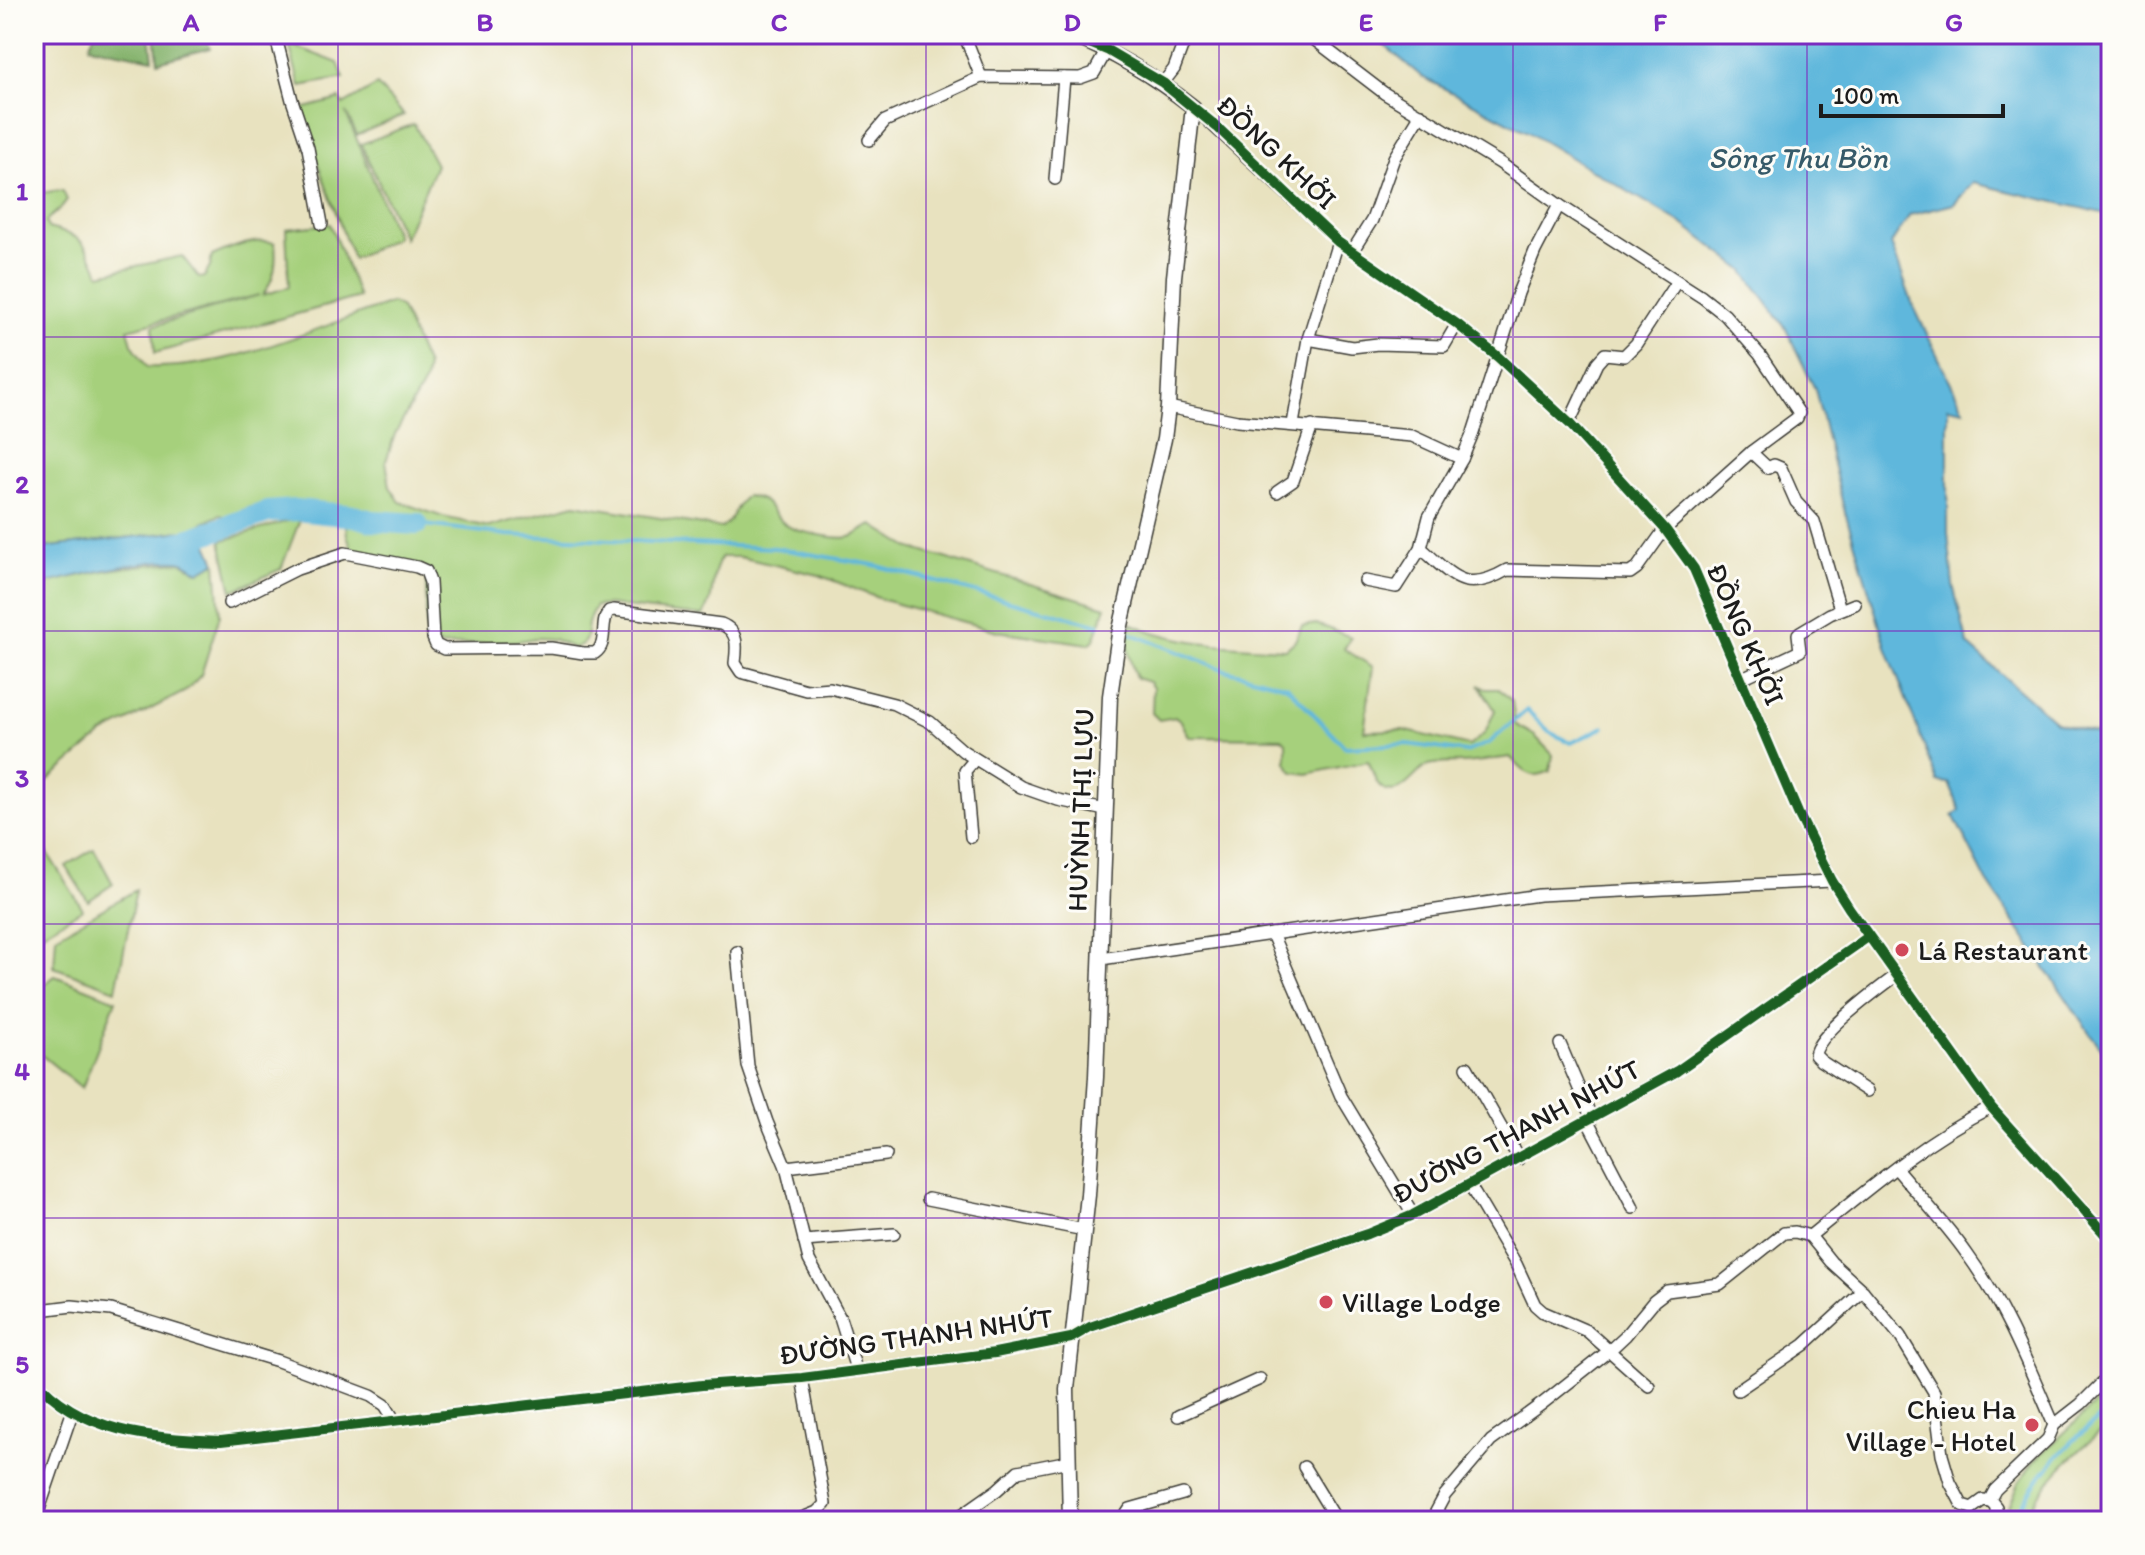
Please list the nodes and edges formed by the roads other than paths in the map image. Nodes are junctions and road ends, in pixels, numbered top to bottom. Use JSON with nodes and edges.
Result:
{"nodes":[{"id":1,"x":275,"y":34,"type":"edge"},
{"id":2,"x":964,"y":34,"type":"edge"},
{"id":3,"x":1068,"y":34,"type":"edge"},
{"id":4,"x":1187,"y":34,"type":"edge"},
{"id":5,"x":1307,"y":34,"type":"edge"},
{"id":6,"x":1107,"y":50,"type":"junction"},
{"id":7,"x":981,"y":77,"type":"junction"},
{"id":8,"x":1064,"y":78,"type":"junction"},
{"id":9,"x":1163,"y":83,"type":"junction"},
{"id":10,"x":1193,"y":107,"type":"junction"},
{"id":11,"x":1421,"y":114,"type":"junction"},
{"id":12,"x":869,"y":140,"type":"dead end"},
{"id":13,"x":1055,"y":179,"type":"dead end"},
{"id":14,"x":1559,"y":205,"type":"junction"},
{"id":15,"x":322,"y":224,"type":"dead end"},
{"id":16,"x":1338,"y":242,"type":"junction"},
{"id":17,"x":1353,"y":250,"type":"junction"},
{"id":18,"x":1677,"y":281,"type":"junction"},
{"id":19,"x":1457,"y":324,"type":"junction"},
{"id":20,"x":1308,"y":339,"type":"junction"},
{"id":21,"x":1498,"y":357,"type":"junction"},
{"id":22,"x":1168,"y":407,"type":"junction"},
{"id":23,"x":1569,"y":423,"type":"junction"},
{"id":24,"x":1293,"y":424,"type":"junction"},
{"id":25,"x":1312,"y":426,"type":"junction"},
{"id":26,"x":1751,"y":452,"type":"junction"},
{"id":27,"x":1462,"y":459,"type":"junction"},
{"id":28,"x":1277,"y":492,"type":"dead end"},
{"id":29,"x":1665,"y":529,"type":"junction"},
{"id":30,"x":1421,"y":548,"type":"junction"},
{"id":31,"x":1365,"y":581,"type":"dead end"},
{"id":32,"x":229,"y":603,"type":"dead end"},
{"id":33,"x":1855,"y":604,"type":"dead end"},
{"id":34,"x":1840,"y":609,"type":"junction"},
{"id":35,"x":1740,"y":679,"type":"junction"},
{"id":36,"x":975,"y":759,"type":"junction"},
{"id":37,"x":1105,"y":810,"type":"junction"},
{"id":38,"x":971,"y":837,"type":"dead end"},
{"id":39,"x":1832,"y":881,"type":"junction"},
{"id":40,"x":1272,"y":934,"type":"junction"},
{"id":41,"x":1868,"y":937,"type":"junction"},
{"id":42,"x":737,"y":952,"type":"dead end"},
{"id":43,"x":1101,"y":959,"type":"junction"},
{"id":44,"x":1897,"y":975,"type":"junction"},
{"id":45,"x":1560,"y":1044,"type":"dead end"},
{"id":46,"x":1467,"y":1067,"type":"dead end"},
{"id":47,"x":1867,"y":1091,"type":"dead end"},
{"id":48,"x":1991,"y":1107,"type":"junction"},
{"id":49,"x":1590,"y":1120,"type":"junction"},
{"id":50,"x":886,"y":1155,"type":"dead end"},
{"id":51,"x":1519,"y":1159,"type":"junction"},
{"id":52,"x":786,"y":1167,"type":"junction"},
{"id":53,"x":1896,"y":1168,"type":"junction"},
{"id":54,"x":1470,"y":1186,"type":"junction"},
{"id":55,"x":928,"y":1199,"type":"dead end"},
{"id":56,"x":1633,"y":1208,"type":"dead end"},
{"id":57,"x":1413,"y":1215,"type":"junction"},
{"id":58,"x":1084,"y":1230,"type":"junction"},
{"id":59,"x":894,"y":1234,"type":"dead end"},
{"id":60,"x":1810,"y":1236,"type":"junction"},
{"id":61,"x":804,"y":1241,"type":"junction"},
{"id":62,"x":2111,"y":1241,"type":"edge"},
{"id":63,"x":1863,"y":1291,"type":"junction"},
{"id":64,"x":34,"y":1299,"type":"edge"},
{"id":65,"x":1071,"y":1338,"type":"junction"},
{"id":66,"x":1610,"y":1350,"type":"junction"},
{"id":67,"x":856,"y":1369,"type":"junction"},
{"id":68,"x":2111,"y":1374,"type":"edge"},
{"id":69,"x":34,"y":1378,"type":"edge"},
{"id":70,"x":802,"y":1378,"type":"junction"},
{"id":71,"x":1260,"y":1379,"type":"dead end"},
{"id":72,"x":1649,"y":1386,"type":"dead end"},
{"id":73,"x":1738,"y":1390,"type":"dead end"},
{"id":74,"x":72,"y":1413,"type":"junction"},
{"id":75,"x":1178,"y":1416,"type":"dead end"},
{"id":76,"x":395,"y":1421,"type":"junction"},
{"id":77,"x":2054,"y":1425,"type":"junction"},
{"id":78,"x":1069,"y":1461,"type":"junction"},
{"id":79,"x":1304,"y":1467,"type":"dead end"},
{"id":80,"x":1183,"y":1494,"type":"dead end"},
{"id":81,"x":1989,"y":1501,"type":"junction"},
{"id":82,"x":35,"y":1521,"type":"edge"},
{"id":83,"x":795,"y":1521,"type":"edge"},
{"id":84,"x":953,"y":1521,"type":"edge"},
{"id":85,"x":1070,"y":1521,"type":"edge"},
{"id":86,"x":1122,"y":1521,"type":"edge"},
{"id":87,"x":1337,"y":1521,"type":"edge"},
{"id":88,"x":1431,"y":1521,"type":"edge"},
{"id":89,"x":1996,"y":1521,"type":"edge"}],
"edges":[{"from":1,"to":15,"type":"street"},
{"from":2,"to":7,"type":"street"},
{"from":3,"to":6,"type":"street","name":"ĐỒNG KHỞI"},
{"from":4,"to":9,"type":"street"},
{"from":5,"to":11,"type":"street"},
{"from":6,"to":8,"type":"street"},
{"from":6,"to":9,"type":"street","name":"ĐỒNG KHỞI"},
{"from":7,"to":8,"type":"street"},
{"from":7,"to":12,"type":"street"},
{"from":8,"to":13,"type":"street"},
{"from":9,"to":10,"type":"street","name":"ĐỒNG KHỞI"},
{"from":10,"to":16,"type":"street","name":"ĐỒNG KHỞI"},
{"from":10,"to":22,"type":"street","name":"HUỲNH THỊ LỰU"},
{"from":11,"to":14,"type":"street"},
{"from":11,"to":17,"type":"street"},
{"from":14,"to":18,"type":"street"},
{"from":14,"to":21,"type":"street"},
{"from":16,"to":17,"type":"street","name":"ĐỒNG KHỞI"},
{"from":16,"to":20,"type":"street"},
{"from":17,"to":19,"type":"street","name":"ĐỒNG KHỞI"},
{"from":18,"to":23,"type":"street"},
{"from":18,"to":26,"type":"street"},
{"from":19,"to":20,"type":"street"},
{"from":19,"to":21,"type":"street","name":"ĐỒNG KHỞI"},
{"from":20,"to":24,"type":"street"},
{"from":21,"to":23,"type":"street","name":"ĐỒNG KHỞI"},
{"from":21,"to":27,"type":"street"},
{"from":22,"to":24,"type":"street"},
{"from":22,"to":37,"type":"street","name":"HUỲNH THỊ LỰU"},
{"from":23,"to":29,"type":"street","name":"ĐỒNG KHỞI"},
{"from":24,"to":25,"type":"street"},
{"from":25,"to":27,"type":"street"},
{"from":25,"to":28,"type":"street"},
{"from":26,"to":29,"type":"street"},
{"from":26,"to":34,"type":"street"},
{"from":27,"to":30,"type":"street"},
{"from":29,"to":30,"type":"street"},
{"from":29,"to":35,"type":"street","name":"ĐỒNG KHỞI"},
{"from":30,"to":31,"type":"street"},
{"from":32,"to":36,"type":"street"},
{"from":33,"to":34,"type":"street"},
{"from":34,"to":35,"type":"street"},
{"from":35,"to":39,"type":"street","name":"ĐỒNG KHỞI"},
{"from":36,"to":37,"type":"street"},
{"from":36,"to":38,"type":"street"},
{"from":37,"to":43,"type":"street","name":"HUỲNH THỊ LỰU"},
{"from":39,"to":40,"type":"street"},
{"from":39,"to":41,"type":"street","name":"ĐỒNG KHỞI"},
{"from":40,"to":43,"type":"street"},
{"from":40,"to":57,"type":"street"},
{"from":41,"to":44,"type":"street","name":"ĐỒNG KHỞI"},
{"from":41,"to":49,"type":"street","name":"ĐƯỜNG THANH NHỨT"},
{"from":42,"to":52,"type":"street"},
{"from":43,"to":58,"type":"street","name":"HUỲNH THỊ LỰU"},
{"from":44,"to":47,"type":"street"},
{"from":44,"to":48,"type":"street","name":"ĐỒNG KHỞI"},
{"from":45,"to":49,"type":"street"},
{"from":46,"to":51,"type":"street"},
{"from":48,"to":53,"type":"street"},
{"from":48,"to":62,"type":"street","name":"ĐỒNG KHỞI"},
{"from":49,"to":51,"type":"street","name":"ĐƯỜNG THANH NHỨT"},
{"from":49,"to":56,"type":"street"},
{"from":50,"to":52,"type":"street"},
{"from":51,"to":54,"type":"street","name":"ĐƯỜNG THANH NHỨT"},
{"from":52,"to":61,"type":"street"},
{"from":53,"to":60,"type":"street"},
{"from":53,"to":77,"type":"street"},
{"from":54,"to":57,"type":"street","name":"ĐƯỜNG THANH NHỨT"},
{"from":54,"to":66,"type":"street"},
{"from":55,"to":58,"type":"street"},
{"from":57,"to":65,"type":"street","name":"ĐƯỜNG THANH NHỨT"},
{"from":58,"to":65,"type":"street","name":"HUỲNH THỊ LỰU"},
{"from":59,"to":61,"type":"street"},
{"from":60,"to":63,"type":"street"},
{"from":60,"to":66,"type":"street"},
{"from":61,"to":67,"type":"street"},
{"from":63,"to":73,"type":"street"},
{"from":63,"to":81,"type":"street"},
{"from":64,"to":76,"type":"street"},
{"from":65,"to":67,"type":"street","name":"ĐƯỜNG THANH NHỨT"},
{"from":65,"to":78,"type":"street","name":"HUỲNH THỊ LỰU"},
{"from":66,"to":72,"type":"street"},
{"from":66,"to":88,"type":"street"},
{"from":67,"to":70,"type":"street","name":"ĐƯỜNG THANH NHỨT"},
{"from":68,"to":77,"type":"street"},
{"from":69,"to":74,"type":"street","name":"ĐƯỜNG THANH NHỨT"},
{"from":70,"to":76,"type":"street","name":"ĐƯỜNG THANH NHỨT"},
{"from":70,"to":83,"type":"street"},
{"from":71,"to":75,"type":"street"},
{"from":74,"to":76,"type":"street","name":"ĐƯỜNG THANH NHỨT"},
{"from":74,"to":82,"type":"street"},
{"from":77,"to":81,"type":"street"},
{"from":78,"to":84,"type":"street"},
{"from":78,"to":85,"type":"street","name":"HUỲNH THỊ LỰU"},
{"from":79,"to":87,"type":"street"},
{"from":80,"to":86,"type":"street"},
{"from":81,"to":89,"type":"street"}]}
